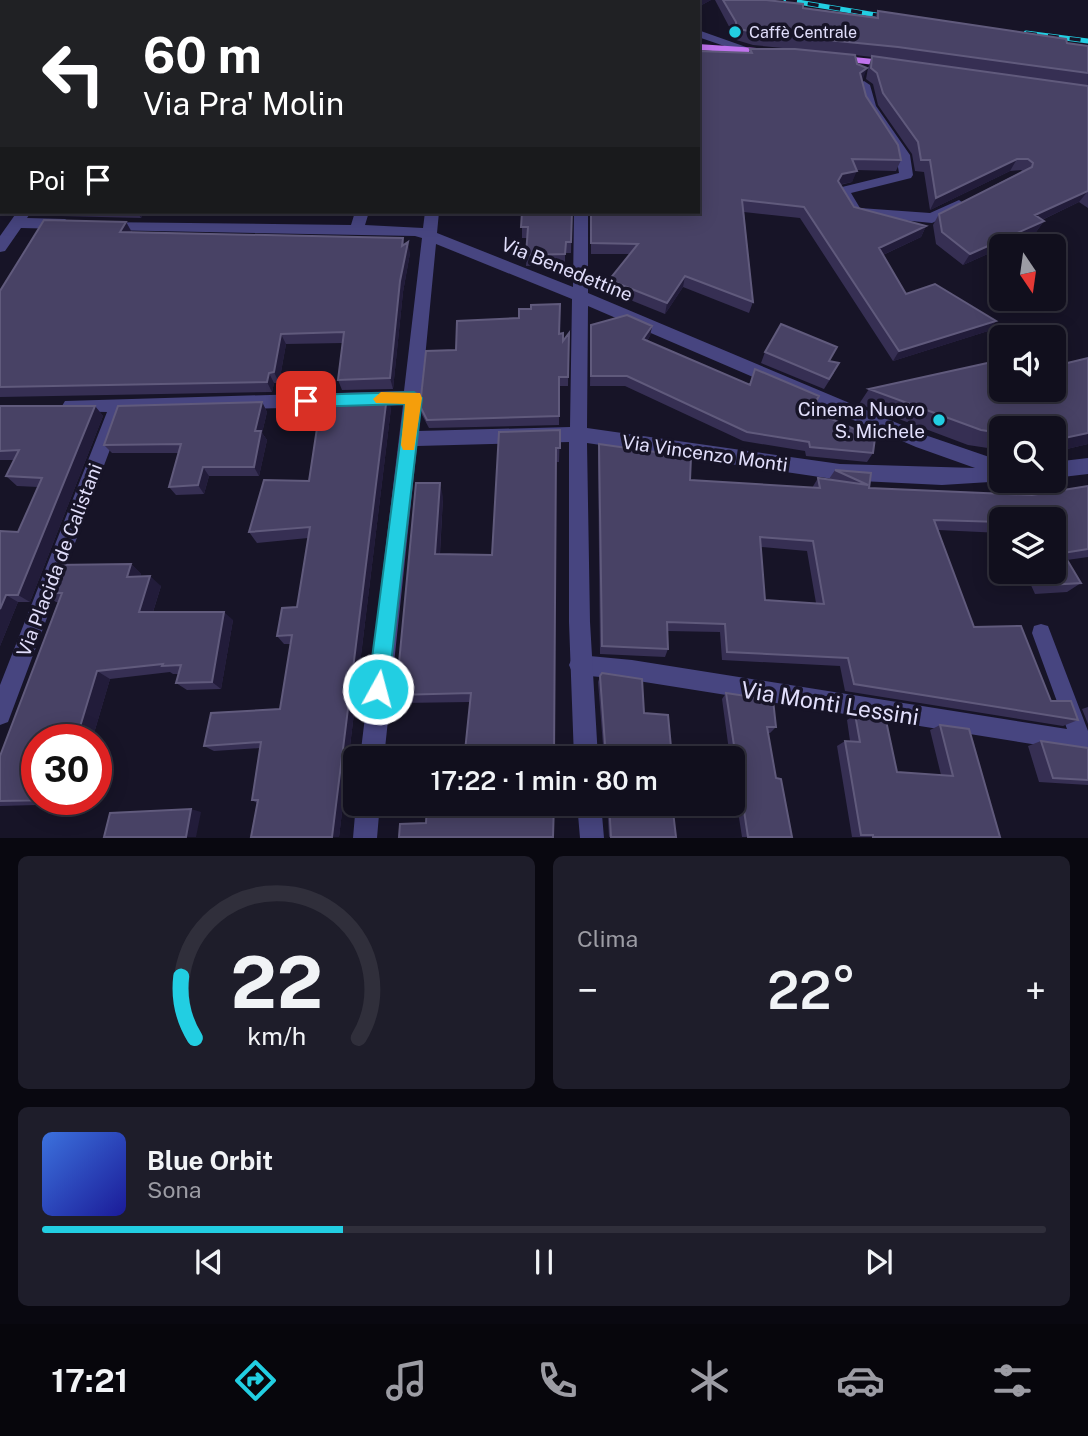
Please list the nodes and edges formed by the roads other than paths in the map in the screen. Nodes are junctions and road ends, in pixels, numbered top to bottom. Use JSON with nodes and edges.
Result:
{"nodes":[{"id":1,"x":700,"y":34,"type":"edge"},
{"id":2,"x":700,"y":47,"type":"edge"},
{"id":3,"x":742,"y":49,"type":"junction"},
{"id":4,"x":781,"y":53,"type":"edge"},
{"id":5,"x":820,"y":57,"type":"edge"},
{"id":6,"x":859,"y":61,"type":"junction"},
{"id":7,"x":900,"y":65,"type":"edge"},
{"id":8,"x":968,"y":200,"type":"edge"},
{"id":9,"x":361,"y":214,"type":"edge"},
{"id":10,"x":432,"y":214,"type":"edge"},
{"id":11,"x":581,"y":214,"type":"edge"},
{"id":12,"x":20,"y":217,"type":"edge"},
{"id":13,"x":357,"y":230,"type":"junction"},
{"id":14,"x":429,"y":236,"type":"junction"},
{"id":15,"x":0,"y":247,"type":"edge"},
{"id":16,"x":580,"y":296,"type":"junction"},
{"id":17,"x":414,"y":398,"type":"junction"},
{"id":18,"x":57,"y":406,"type":"edge"},
{"id":19,"x":118,"y":406,"type":"junction"},
{"id":20,"x":577,"y":434,"type":"junction"},
{"id":21,"x":410,"y":439,"type":"junction"},
{"id":22,"x":989,"y":465,"type":"edge"},
{"id":23,"x":1088,"y":466,"type":"edge"},
{"id":24,"x":1066,"y":469,"type":"edge"},
{"id":25,"x":989,"y":475,"type":"edge"},
{"id":26,"x":1041,"y":633,"type":"dead end"},
{"id":27,"x":579,"y":665,"type":"junction"},
{"id":28,"x":0,"y":714,"type":"edge"},
{"id":29,"x":373,"y":746,"type":"edge"},
{"id":30,"x":585,"y":746,"type":"edge"},
{"id":31,"x":1085,"y":751,"type":"edge"},
{"id":32,"x":367,"y":816,"type":"edge"},
{"id":33,"x":590,"y":816,"type":"edge"},
{"id":34,"x":365,"y":838,"type":"edge"},
{"id":35,"x":592,"y":838,"type":"edge"}],
"edges":[{"from":1,"to":3,"type":"street"},
{"from":2,"to":3,"type":"main road"},
{"from":3,"to":4,"type":"main road"},
{"from":5,"to":6,"type":"main road"},
{"from":6,"to":7,"type":"main road"},
{"from":6,"to":8,"type":"street"},
{"from":9,"to":13,"type":"street"},
{"from":10,"to":14,"type":"street"},
{"from":11,"to":16,"type":"street"},
{"from":12,"to":13,"type":"street","name":"Via Benedettine"},
{"from":12,"to":15,"type":"street"},
{"from":13,"to":14,"type":"street","name":"Via Benedettine"},
{"from":14,"to":16,"type":"street","name":"Via Benedettine"},
{"from":14,"to":17,"type":"street"},
{"from":16,"to":20,"type":"street"},
{"from":16,"to":22,"type":"street","name":"Via Benedettine"},
{"from":17,"to":19,"type":"street"},
{"from":17,"to":21,"type":"street"},
{"from":18,"to":19,"type":"street"},
{"from":19,"to":28,"type":"street","name":"Via Placida de Calistani"},
{"from":20,"to":21,"type":"street","name":"Via Vincenzo Monti"},
{"from":20,"to":25,"type":"street","name":"Via Vincenzo Monti"},
{"from":20,"to":27,"type":"street"},
{"from":21,"to":29,"type":"street"},
{"from":23,"to":24,"type":"street"},
{"from":26,"to":31,"type":"lane","name":"Via Monti Lessini"},
{"from":27,"to":30,"type":"street"},
{"from":27,"to":31,"type":"lane","name":"Via Monti Lessini"},
{"from":32,"to":34,"type":"street"},
{"from":33,"to":35,"type":"street"}]}
